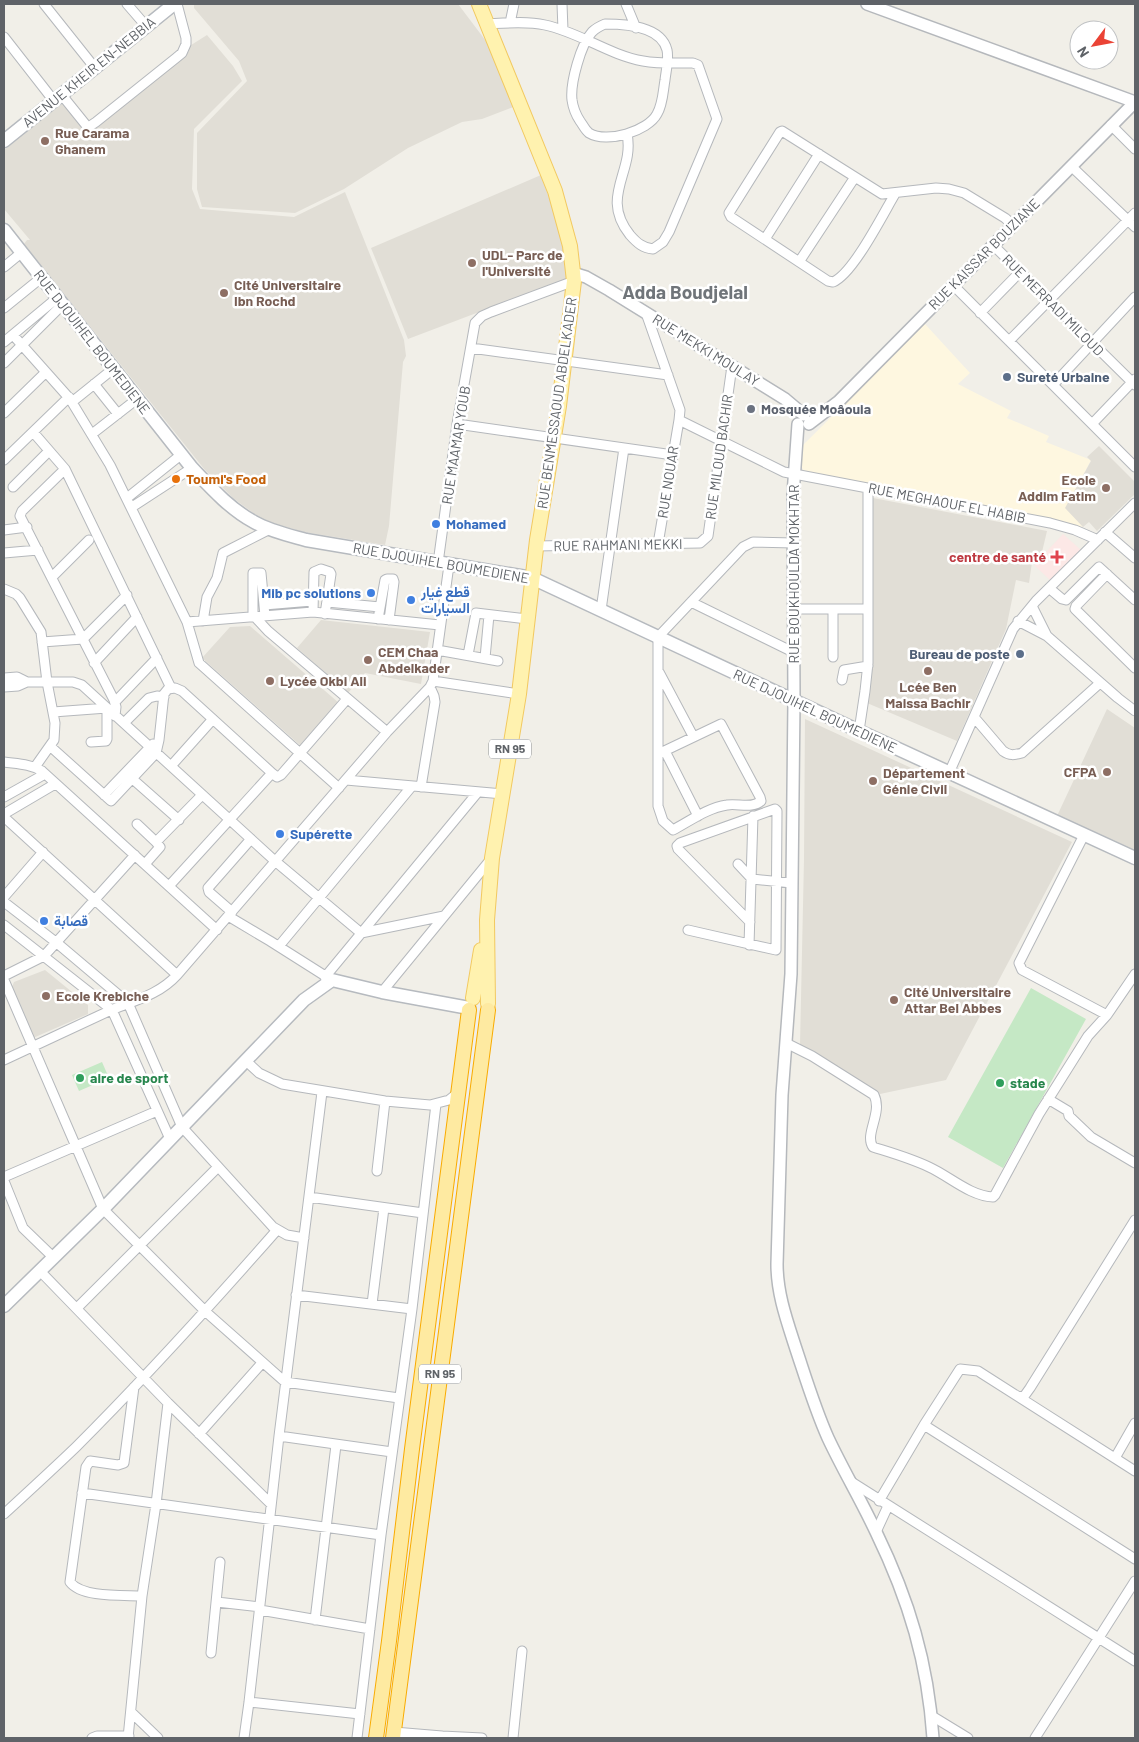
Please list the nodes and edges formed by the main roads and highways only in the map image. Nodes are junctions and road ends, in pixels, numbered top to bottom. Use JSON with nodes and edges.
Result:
{"nodes":[{"id":1,"x":176,"y":4,"type":"edge"},
{"id":2,"x":479,"y":4,"type":"edge"},
{"id":3,"x":4,"y":141,"type":"edge"},
{"id":4,"x":4,"y":230,"type":"edge"},
{"id":5,"x":532,"y":578,"type":"junction"},
{"id":6,"x":1135,"y":858,"type":"edge"},
{"id":7,"x":487,"y":920,"type":"junction"},
{"id":8,"x":470,"y":1004,"type":"junction"},
{"id":9,"x":488,"y":1007,"type":"junction"},
{"id":10,"x":4,"y":1306,"type":"edge"},
{"id":11,"x":394,"y":1735,"type":"edge"},
{"id":12,"x":376,"y":1738,"type":"edge"}],
"edges":[{"from":1,"to":3,"type":"main road","name":"AVENUE KHEIR EN-NEBBIA"},
{"from":2,"to":5,"type":"main road","name":"RUE BENMESSAOUD ABDELKADER"},
{"from":4,"to":5,"type":"main road","name":"RUE DJOUIHEL BOUMEDIENE"},
{"from":5,"to":6,"type":"main road","name":"RUE DJOUIHEL BOUMEDIENE"},
{"from":5,"to":7,"type":"main road","number":"RN 95"},
{"from":7,"to":8,"type":"main road","number":"RN 95"},
{"from":7,"to":9,"type":"main road","number":"RN 95"},
{"from":8,"to":9,"type":"main road"},
{"from":8,"to":10,"type":"main road"},
{"from":8,"to":12,"type":"highway","number":"RN 95"},
{"from":9,"to":11,"type":"highway","number":"RN 95"}]}
